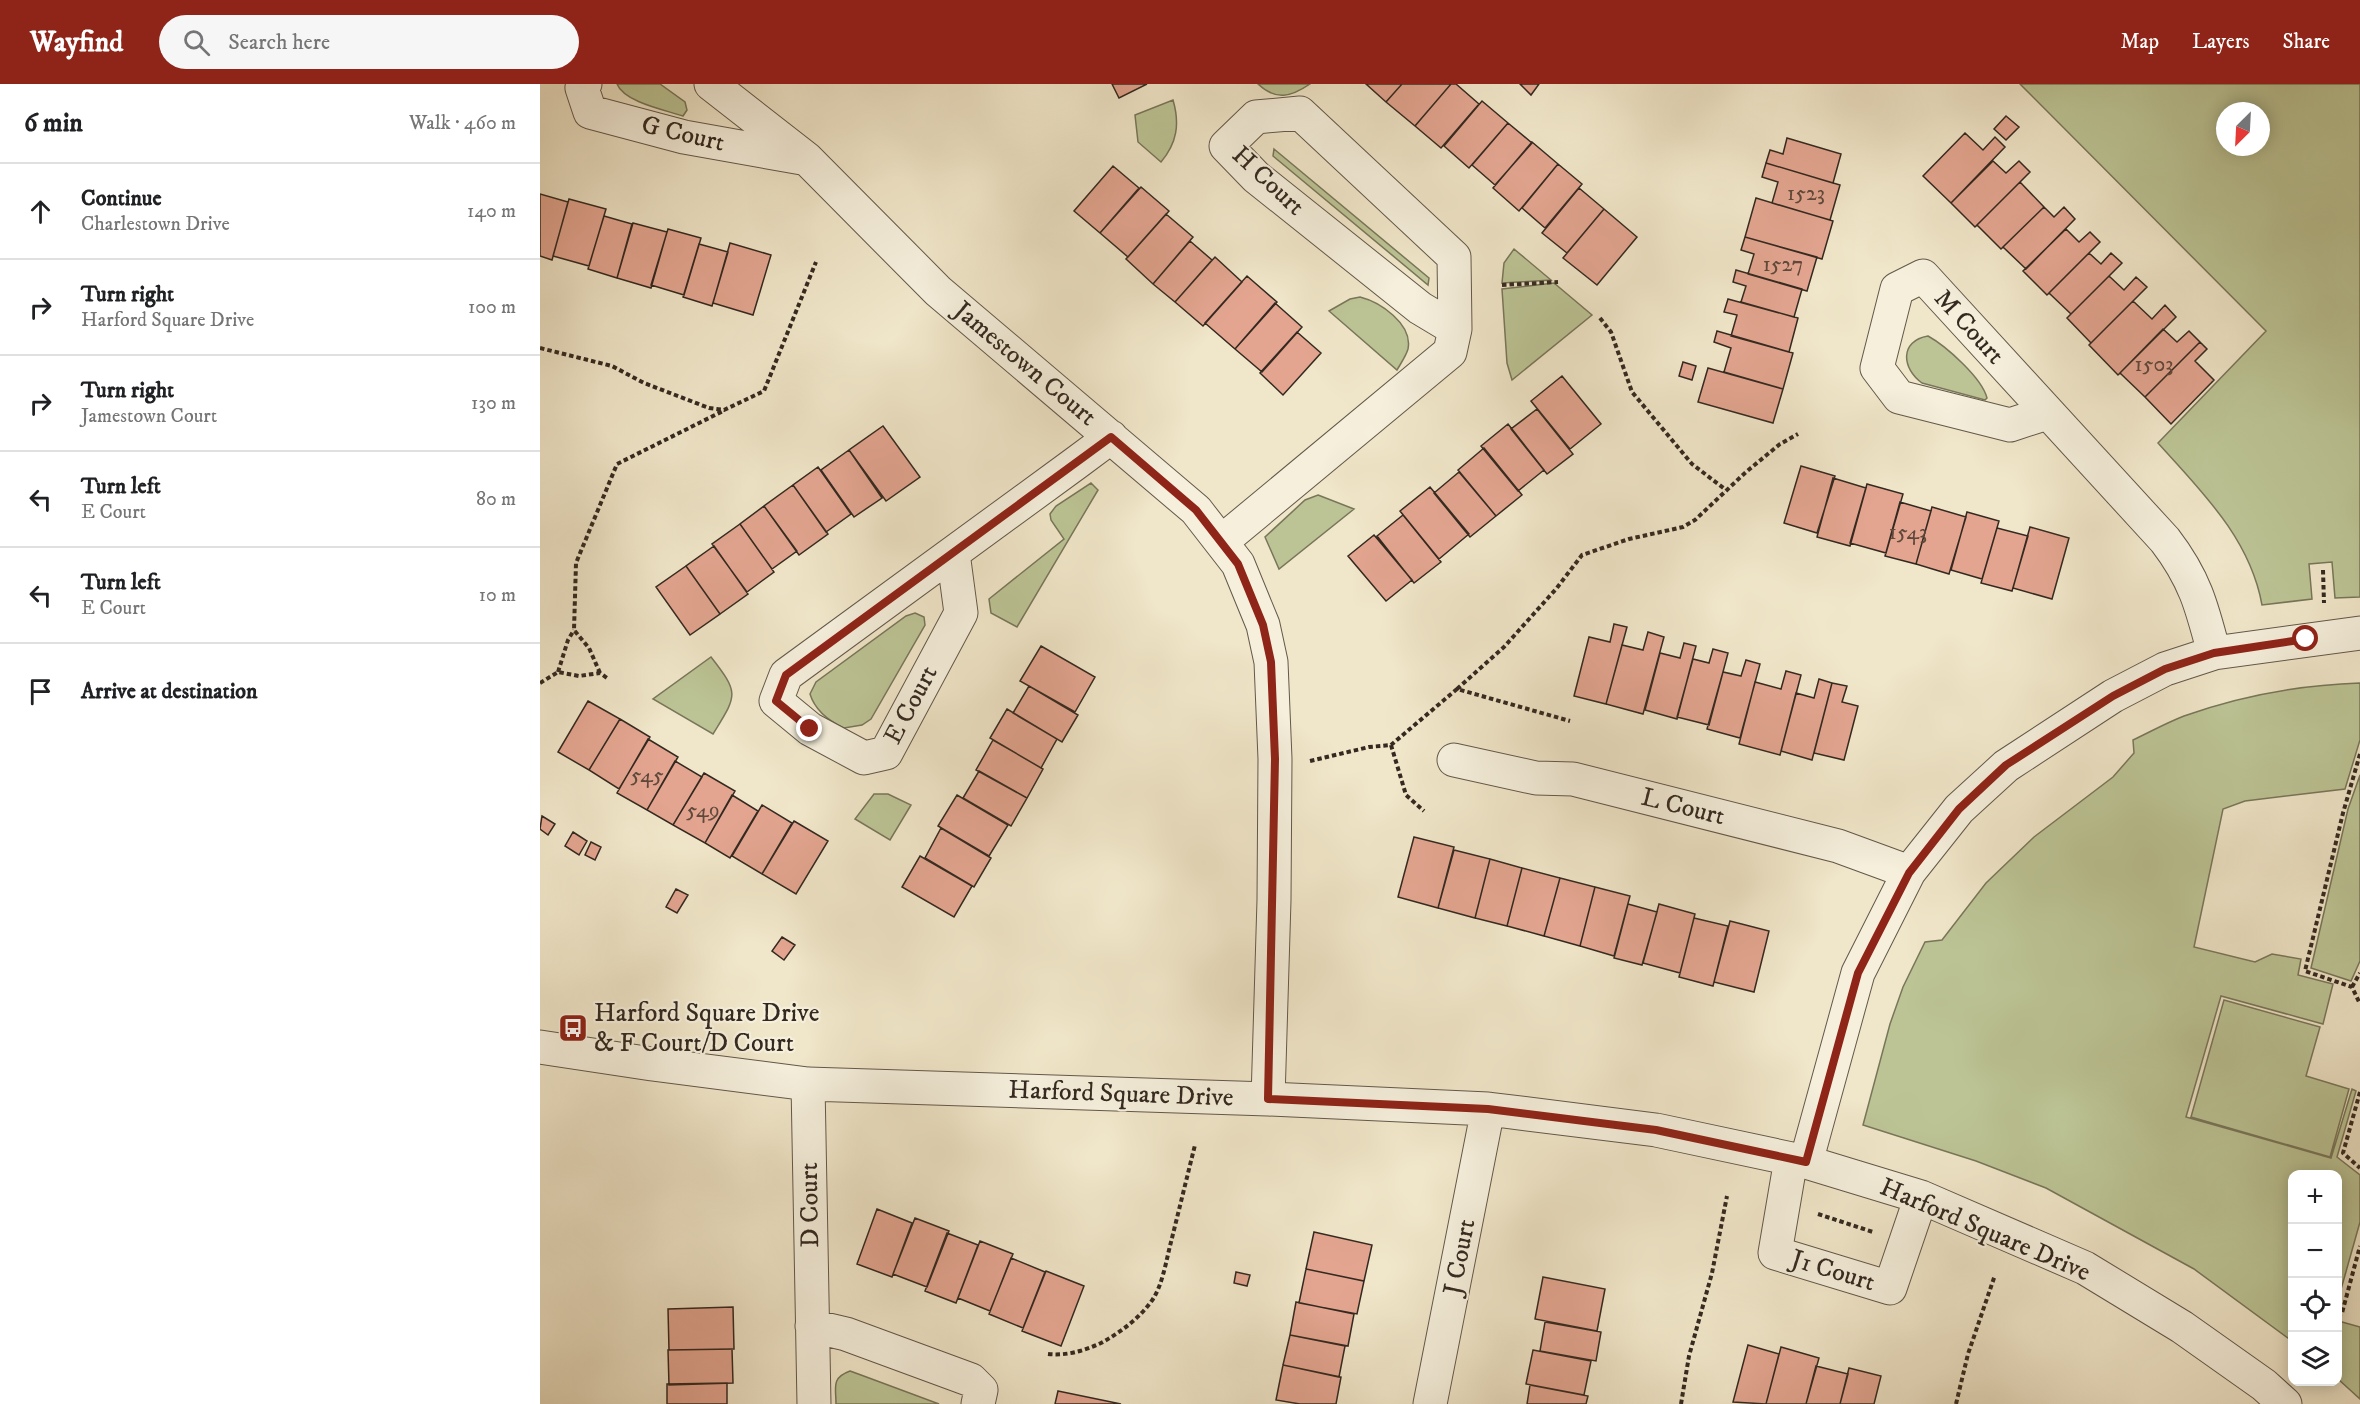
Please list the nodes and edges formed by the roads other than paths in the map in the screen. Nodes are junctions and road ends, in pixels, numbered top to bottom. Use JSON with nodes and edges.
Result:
{"nodes":[{"id":1,"x":585,"y":84,"type":"edge"},
{"id":2,"x":711,"y":84,"type":"edge"},
{"id":3,"x":807,"y":159,"type":"junction"},
{"id":4,"x":938,"y":291,"type":"joint"},
{"id":5,"x":1455,"y":329,"type":"junction"},
{"id":6,"x":2047,"y":413,"type":"junction"},
{"id":7,"x":1111,"y":437,"type":"junction"},
{"id":8,"x":1221,"y":542,"type":"junction"},
{"id":9,"x":953,"y":553,"type":"junction"},
{"id":10,"x":2360,"y":633,"type":"edge"},
{"id":11,"x":2214,"y":653,"type":"junction"},
{"id":12,"x":1454,"y":760,"type":"dead end"},
{"id":13,"x":1909,"y":873,"type":"junction"},
{"id":14,"x":540,"y":1047,"type":"edge"},
{"id":15,"x":808,"y":1084,"type":"junction"},
{"id":16,"x":1268,"y":1099,"type":"junction"},
{"id":17,"x":1488,"y":1109,"type":"junction"},
{"id":18,"x":1798,"y":1160,"type":"junction"},
{"id":19,"x":1921,"y":1197,"type":"junction"},
{"id":20,"x":812,"y":1326,"type":"junction"},
{"id":21,"x":814,"y":1404,"type":"edge"},
{"id":22,"x":978,"y":1404,"type":"edge"},
{"id":23,"x":1430,"y":1404,"type":"edge"},
{"id":24,"x":2285,"y":1404,"type":"edge"}],
"edges":[{"from":1,"to":3,"type":"street","name":"G Court"},
{"from":2,"to":3,"type":"street","name":"G Court"},
{"from":3,"to":4,"type":"street","name":"G Court"},
{"from":4,"to":7,"type":"street","name":"Jamestown Court"},
{"from":5,"to":5,"type":"street","name":"H Court"},
{"from":5,"to":8,"type":"street","name":"H Court"},
{"from":6,"to":6,"type":"street","name":"M Court"},
{"from":6,"to":11,"type":"street","name":"M Court"},
{"from":7,"to":8,"type":"street","name":"Jamestown Court"},
{"from":7,"to":9,"type":"street","name":"E Court"},
{"from":8,"to":16,"type":"street","name":"Jamestown Court"},
{"from":9,"to":9,"type":"street","name":"E Court"},
{"from":10,"to":11,"type":"street"},
{"from":11,"to":13,"type":"street"},
{"from":12,"to":13,"type":"street","name":"L Court"},
{"from":13,"to":18,"type":"street"},
{"from":14,"to":15,"type":"street","name":"Harford Square Drive"},
{"from":15,"to":16,"type":"street","name":"Harford Square Drive"},
{"from":15,"to":20,"type":"street","name":"D Court"},
{"from":16,"to":17,"type":"street","name":"Harford Square Drive"},
{"from":17,"to":18,"type":"street","name":"Harford Square Drive"},
{"from":17,"to":23,"type":"street","name":"J Court"},
{"from":18,"to":19,"type":"street","name":"Harford Square Drive"},
{"from":18,"to":19,"type":"street","name":"J1 Court"},
{"from":19,"to":24,"type":"street","name":"Harford Square Drive"},
{"from":20,"to":21,"type":"street","name":"D Court"},
{"from":20,"to":22,"type":"street"}]}
